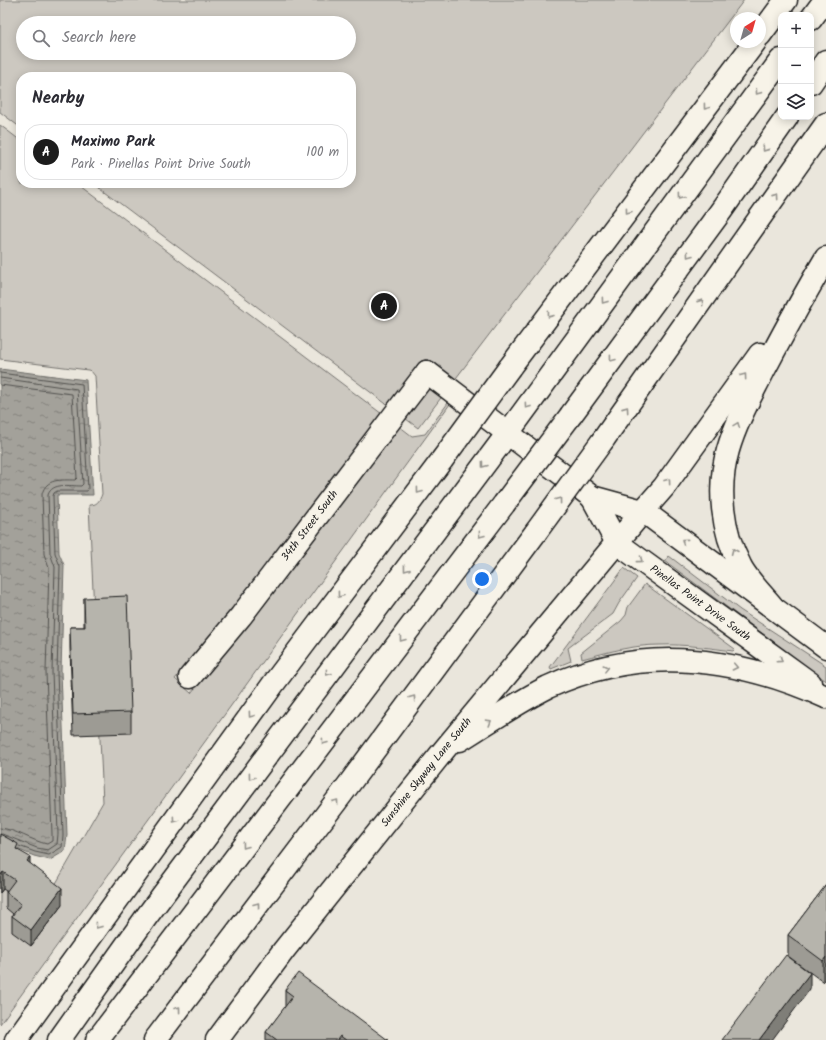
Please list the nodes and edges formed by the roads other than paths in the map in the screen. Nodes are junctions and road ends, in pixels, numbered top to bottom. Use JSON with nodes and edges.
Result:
{"nodes":[{"id":1,"x":786,"y":0,"type":"edge"},
{"id":2,"x":825,"y":0,"type":"edge"},
{"id":3,"x":814,"y":15,"type":"edge"},
{"id":4,"x":766,"y":27,"type":"edge"},
{"id":5,"x":750,"y":48,"type":"edge"},
{"id":6,"x":826,"y":61,"type":"edge"},
{"id":7,"x":778,"y":64,"type":"edge"},
{"id":8,"x":814,"y":79,"type":"edge"},
{"id":9,"x":785,"y":120,"type":"edge"},
{"id":10,"x":826,"y":124,"type":"edge"},
{"id":11,"x":826,"y":258,"type":"edge"},
{"id":12,"x":804,"y":293,"type":"junction"},
{"id":13,"x":427,"y":372,"type":"joint"},
{"id":14,"x":508,"y":433,"type":"junction"},
{"id":15,"x":592,"y":497,"type":"junction"},
{"id":16,"x":643,"y":511,"type":"junction"},
{"id":17,"x":617,"y":542,"type":"junction"},
{"id":18,"x":772,"y":606,"type":"junction"},
{"id":19,"x":826,"y":647,"type":"edge"},
{"id":20,"x":190,"y":678,"type":"dead end"},
{"id":21,"x":826,"y":694,"type":"edge"},
{"id":22,"x":826,"y":697,"type":"edge"},
{"id":23,"x":444,"y":750,"type":"junction"},
{"id":24,"x":16,"y":1040,"type":"edge"},
{"id":25,"x":59,"y":1040,"type":"edge"},
{"id":26,"x":97,"y":1040,"type":"edge"},
{"id":27,"x":155,"y":1040,"type":"edge"},
{"id":28,"x":217,"y":1040,"type":"edge"}],
"edges":[{"from":1,"to":4,"type":"main road"},
{"from":2,"to":3,"type":"main road"},
{"from":5,"to":24,"type":"main road","one_way":true,"bridge":true},
{"from":6,"to":8,"type":"main road"},
{"from":7,"to":14,"type":"main road","one_way":true},
{"from":9,"to":26,"type":"main road","one_way":true,"bridge":true},
{"from":27,"to":10,"type":"main road","one_way":true,"bridge":true},
{"from":11,"to":12,"type":"main road"},
{"from":16,"to":12,"type":"main road","name":"Sunshine Skyway Lane South","one_way":true},
{"from":18,"to":12,"type":"main road","one_way":true},
{"from":13,"to":14,"type":"main road","name":"Pinellas Point Drive South"},
{"from":13,"to":20,"type":"main road","name":"34th Street South"},
{"from":14,"to":15,"type":"main road","name":"Pinellas Point Drive South"},
{"from":14,"to":25,"type":"main road","one_way":true},
{"from":15,"to":16,"type":"main road","name":"Pinellas Point Drive South"},
{"from":15,"to":17,"type":"main road","name":"Pinellas Point Drive South"},
{"from":16,"to":17,"type":"main road","name":"Sunshine Skyway Lane South"},
{"from":18,"to":16,"type":"main road","name":"Pinellas Point Drive South","one_way":true},
{"from":17,"to":21,"type":"main road","name":"Pinellas Point Drive South","one_way":true},
{"from":17,"to":23,"type":"main road","name":"Sunshine Skyway Lane South"},
{"from":18,"to":19,"type":"main road","name":"Pinellas Point Drive South"},
{"from":23,"to":22,"type":"main road","one_way":true},
{"from":23,"to":28,"type":"main road","name":"Sunshine Skyway Lane South"}]}
